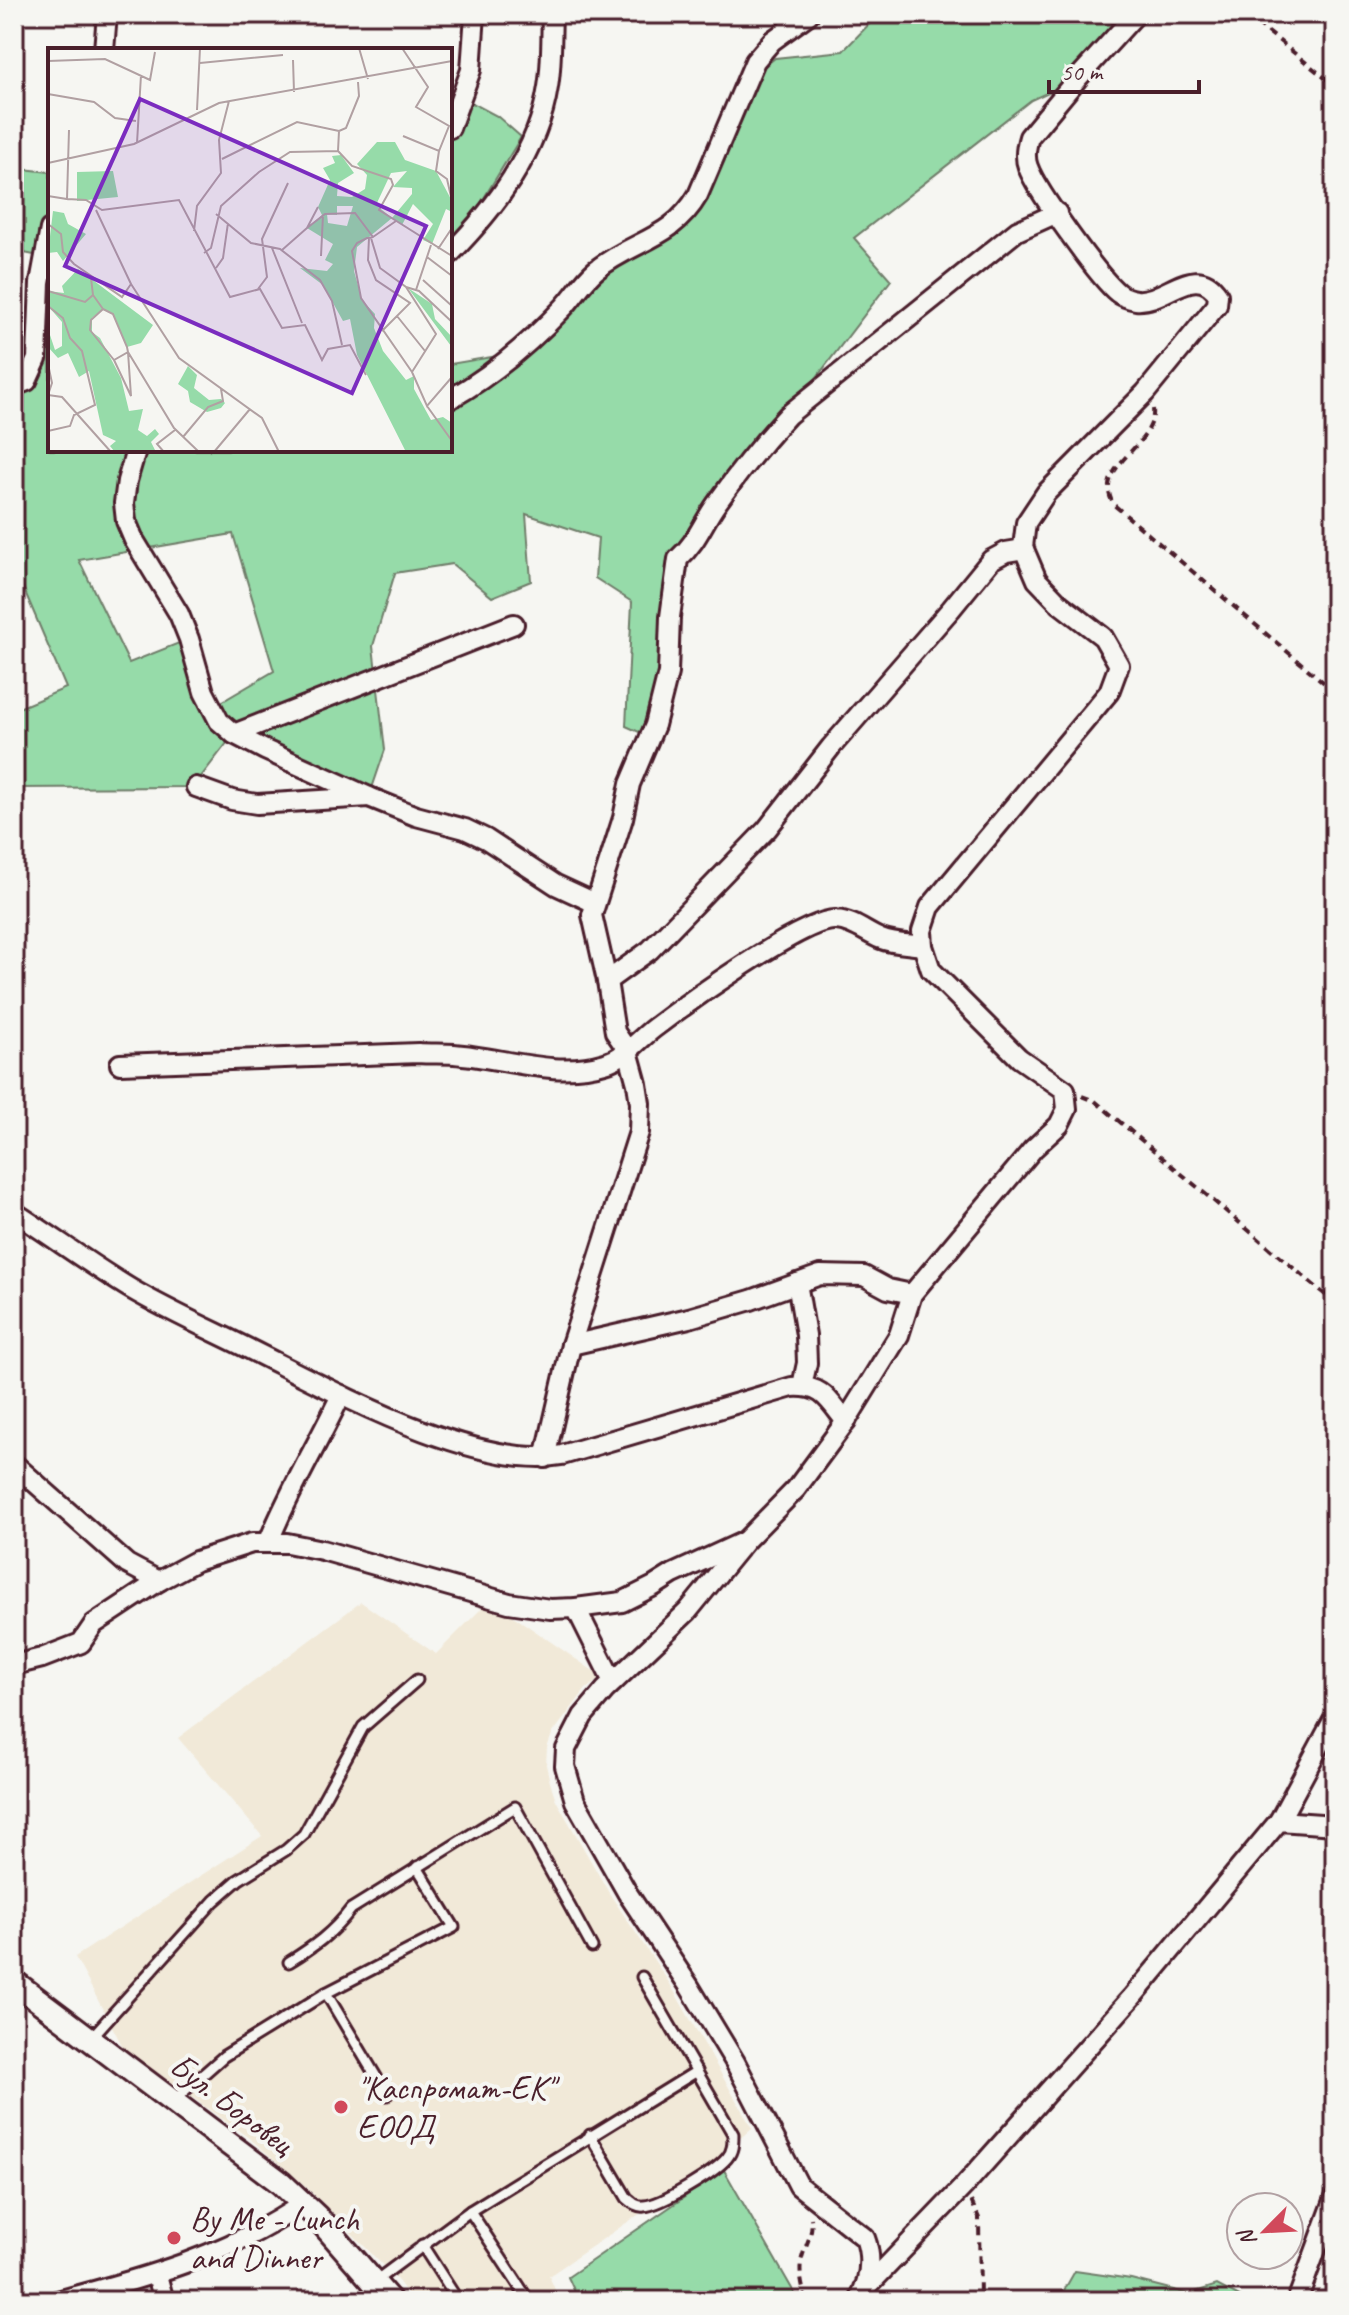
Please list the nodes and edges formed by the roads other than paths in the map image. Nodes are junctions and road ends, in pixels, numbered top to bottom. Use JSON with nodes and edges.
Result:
{"nodes":[{"id":1,"x":107,"y":14,"type":"edge"},
{"id":2,"x":475,"y":14,"type":"edge"},
{"id":3,"x":552,"y":14,"type":"edge"},
{"id":4,"x":809,"y":14,"type":"edge"},
{"id":5,"x":1136,"y":14,"type":"edge"},
{"id":6,"x":104,"y":48,"type":"edge"},
{"id":7,"x":452,"y":122,"type":"edge"},
{"id":8,"x":1057,"y":213,"type":"junction"},
{"id":9,"x":48,"y":240,"type":"edge"},
{"id":10,"x":452,"y":252,"type":"edge"},
{"id":11,"x":14,"y":386,"type":"edge"},
{"id":12,"x":452,"y":398,"type":"edge"},
{"id":13,"x":135,"y":452,"type":"edge"},
{"id":14,"x":1024,"y":549,"type":"junction"},
{"id":15,"x":514,"y":624,"type":"dead end"},
{"id":16,"x":234,"y":734,"type":"junction"},
{"id":17,"x":196,"y":787,"type":"dead end"},
{"id":18,"x":369,"y":797,"type":"junction"},
{"id":19,"x":595,"y":903,"type":"junction"},
{"id":20,"x":923,"y":946,"type":"junction"},
{"id":21,"x":607,"y":981,"type":"junction"},
{"id":22,"x":628,"y":1051,"type":"junction"},
{"id":23,"x":120,"y":1064,"type":"dead end"},
{"id":24,"x":14,"y":1212,"type":"edge"},
{"id":25,"x":797,"y":1283,"type":"junction"},
{"id":26,"x":912,"y":1294,"type":"junction"},
{"id":27,"x":571,"y":1345,"type":"junction"},
{"id":28,"x":802,"y":1386,"type":"junction"},
{"id":29,"x":341,"y":1395,"type":"junction"},
{"id":30,"x":846,"y":1422,"type":"junction"},
{"id":31,"x":545,"y":1458,"type":"junction"},
{"id":32,"x":14,"y":1464,"type":"edge"},
{"id":33,"x":269,"y":1541,"type":"junction"},
{"id":34,"x":745,"y":1541,"type":"junction"},
{"id":35,"x":159,"y":1581,"type":"junction"},
{"id":36,"x":576,"y":1608,"type":"junction"},
{"id":37,"x":14,"y":1665,"type":"edge"},
{"id":38,"x":417,"y":1680,"type":"dead end"},
{"id":39,"x":613,"y":1682,"type":"junction"},
{"id":40,"x":1335,"y":1717,"type":"edge"},
{"id":41,"x":1279,"y":1821,"type":"junction"},
{"id":42,"x":1335,"y":1825,"type":"edge"},
{"id":43,"x":417,"y":1867,"type":"junction"},
{"id":44,"x":592,"y":1947,"type":"dead end"},
{"id":45,"x":289,"y":1962,"type":"dead end"},
{"id":46,"x":642,"y":1977,"type":"dead end"},
{"id":47,"x":14,"y":1982,"type":"edge"},
{"id":48,"x":326,"y":1993,"type":"junction"},
{"id":49,"x":90,"y":2039,"type":"junction"},
{"id":50,"x":697,"y":2071,"type":"junction"},
{"id":51,"x":387,"y":2095,"type":"dead end"},
{"id":52,"x":172,"y":2102,"type":"junction"},
{"id":53,"x":590,"y":2135,"type":"junction"},
{"id":54,"x":1335,"y":2198,"type":"edge"},
{"id":55,"x":304,"y":2203,"type":"junction"},
{"id":56,"x":470,"y":2211,"type":"junction"},
{"id":57,"x":422,"y":2245,"type":"junction"},
{"id":58,"x":157,"y":2275,"type":"junction"},
{"id":59,"x":374,"y":2282,"type":"junction"},
{"id":60,"x":862,"y":2295,"type":"edge"},
{"id":61,"x":57,"y":2301,"type":"edge"},
{"id":62,"x":164,"y":2301,"type":"edge"},
{"id":63,"x":390,"y":2301,"type":"edge"},
{"id":64,"x":458,"y":2301,"type":"edge"},
{"id":65,"x":529,"y":2301,"type":"edge"},
{"id":66,"x":1297,"y":2301,"type":"edge"}],
"edges":[{"from":1,"to":6,"type":"street"},
{"from":2,"to":7,"type":"street"},
{"from":3,"to":10,"type":"street"},
{"from":4,"to":12,"type":"street"},
{"from":5,"to":8,"type":"street"},
{"from":8,"to":14,"type":"street"},
{"from":8,"to":19,"type":"street"},
{"from":9,"to":11,"type":"street"},
{"from":13,"to":16,"type":"street"},
{"from":14,"to":20,"type":"street"},
{"from":14,"to":21,"type":"street"},
{"from":15,"to":16,"type":"street"},
{"from":16,"to":18,"type":"street"},
{"from":17,"to":18,"type":"street"},
{"from":18,"to":19,"type":"street"},
{"from":19,"to":21,"type":"street"},
{"from":20,"to":22,"type":"street"},
{"from":20,"to":26,"type":"street"},
{"from":21,"to":22,"type":"street"},
{"from":22,"to":23,"type":"street"},
{"from":22,"to":27,"type":"street"},
{"from":24,"to":29,"type":"street"},
{"from":25,"to":26,"type":"street"},
{"from":25,"to":27,"type":"street"},
{"from":25,"to":28,"type":"street"},
{"from":26,"to":30,"type":"street"},
{"from":27,"to":31,"type":"street"},
{"from":28,"to":30,"type":"street"},
{"from":28,"to":31,"type":"street"},
{"from":29,"to":31,"type":"street"},
{"from":29,"to":33,"type":"street"},
{"from":30,"to":34,"type":"street"},
{"from":32,"to":35,"type":"street"},
{"from":33,"to":35,"type":"street"},
{"from":33,"to":36,"type":"street"},
{"from":34,"to":36,"type":"street"},
{"from":34,"to":39,"type":"street"},
{"from":35,"to":37,"type":"street"},
{"from":36,"to":39,"type":"street"},
{"from":38,"to":49,"type":"lane"},
{"from":39,"to":60,"type":"street"},
{"from":40,"to":41,"type":"street"},
{"from":41,"to":42,"type":"street"},
{"from":41,"to":60,"type":"street"},
{"from":43,"to":44,"type":"lane"},
{"from":43,"to":45,"type":"lane"},
{"from":43,"to":48,"type":"lane"},
{"from":46,"to":50,"type":"lane"},
{"from":47,"to":49,"type":"street","name":"Бул. Боровец"},
{"from":48,"to":51,"type":"lane"},
{"from":48,"to":52,"type":"lane"},
{"from":49,"to":52,"type":"street","name":"Бул. Боровец"},
{"from":50,"to":53,"type":"lane"},
{"from":50,"to":53,"type":"lane"},
{"from":52,"to":55,"type":"street","name":"Бул. Боровец"},
{"from":53,"to":56,"type":"lane"},
{"from":54,"to":66,"type":"street"},
{"from":55,"to":58,"type":"street"},
{"from":55,"to":59,"type":"street","name":"Бул. Боровец"},
{"from":56,"to":57,"type":"lane"},
{"from":56,"to":65,"type":"lane"},
{"from":57,"to":59,"type":"lane"},
{"from":57,"to":64,"type":"lane"},
{"from":58,"to":61,"type":"street"},
{"from":58,"to":62,"type":"street"},
{"from":59,"to":63,"type":"street","name":"Бул. Боровец"}]}
